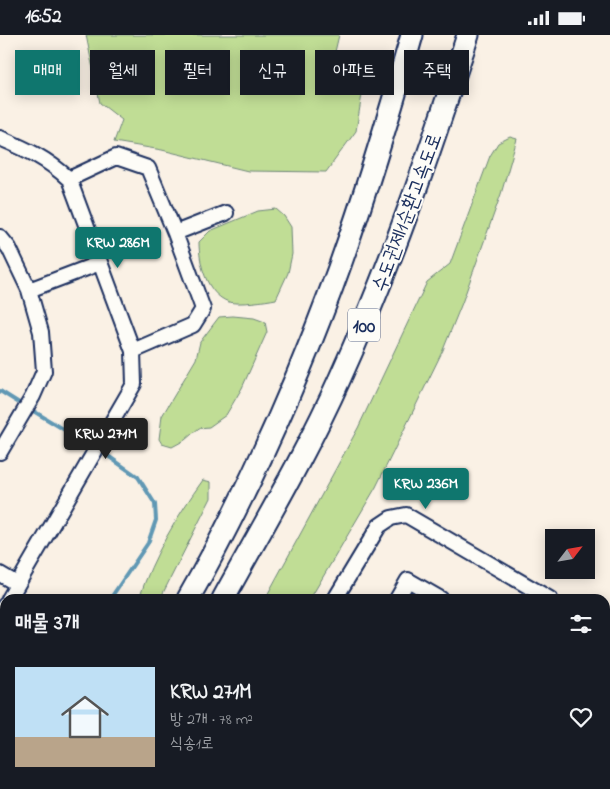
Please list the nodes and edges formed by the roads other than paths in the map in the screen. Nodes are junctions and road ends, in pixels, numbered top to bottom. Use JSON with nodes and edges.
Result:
{"nodes":[{"id":1,"x":412,"y":35,"type":"edge"},
{"id":2,"x":468,"y":35,"type":"edge"},
{"id":3,"x":0,"y":138,"type":"edge"},
{"id":4,"x":69,"y":179,"type":"junction"},
{"id":5,"x":226,"y":213,"type":"dead end"},
{"id":6,"x":176,"y":233,"type":"junction"},
{"id":7,"x":0,"y":237,"type":"edge"},
{"id":8,"x":100,"y":263,"type":"junction"},
{"id":9,"x":29,"y":290,"type":"junction"},
{"id":10,"x":133,"y":351,"type":"junction"},
{"id":11,"x":0,"y":452,"type":"edge"},
{"id":12,"x":0,"y":574,"type":"edge"},
{"id":13,"x":17,"y":584,"type":"junction"},
{"id":14,"x":11,"y":594,"type":"edge"},
{"id":15,"x":191,"y":594,"type":"edge"},
{"id":16,"x":227,"y":594,"type":"edge"},
{"id":17,"x":339,"y":594,"type":"edge"},
{"id":18,"x":401,"y":594,"type":"edge"},
{"id":19,"x":432,"y":594,"type":"edge"},
{"id":20,"x":541,"y":594,"type":"edge"}],
"edges":[{"from":1,"to":15,"type":"highway","number":"100"},
{"from":2,"to":16,"type":"highway","name":"수도권제1순환고속도로","number":"100"},
{"from":3,"to":4,"type":"street"},
{"from":4,"to":6,"type":"street"},
{"from":4,"to":8,"type":"street"},
{"from":5,"to":6,"type":"street"},
{"from":6,"to":10,"type":"street"},
{"from":7,"to":9,"type":"street"},
{"from":8,"to":9,"type":"street"},
{"from":8,"to":10,"type":"street"},
{"from":9,"to":11,"type":"street"},
{"from":10,"to":13,"type":"street"},
{"from":12,"to":13,"type":"street"},
{"from":13,"to":14,"type":"street"},
{"from":17,"to":20,"type":"street"},
{"from":18,"to":19,"type":"street"}]}
